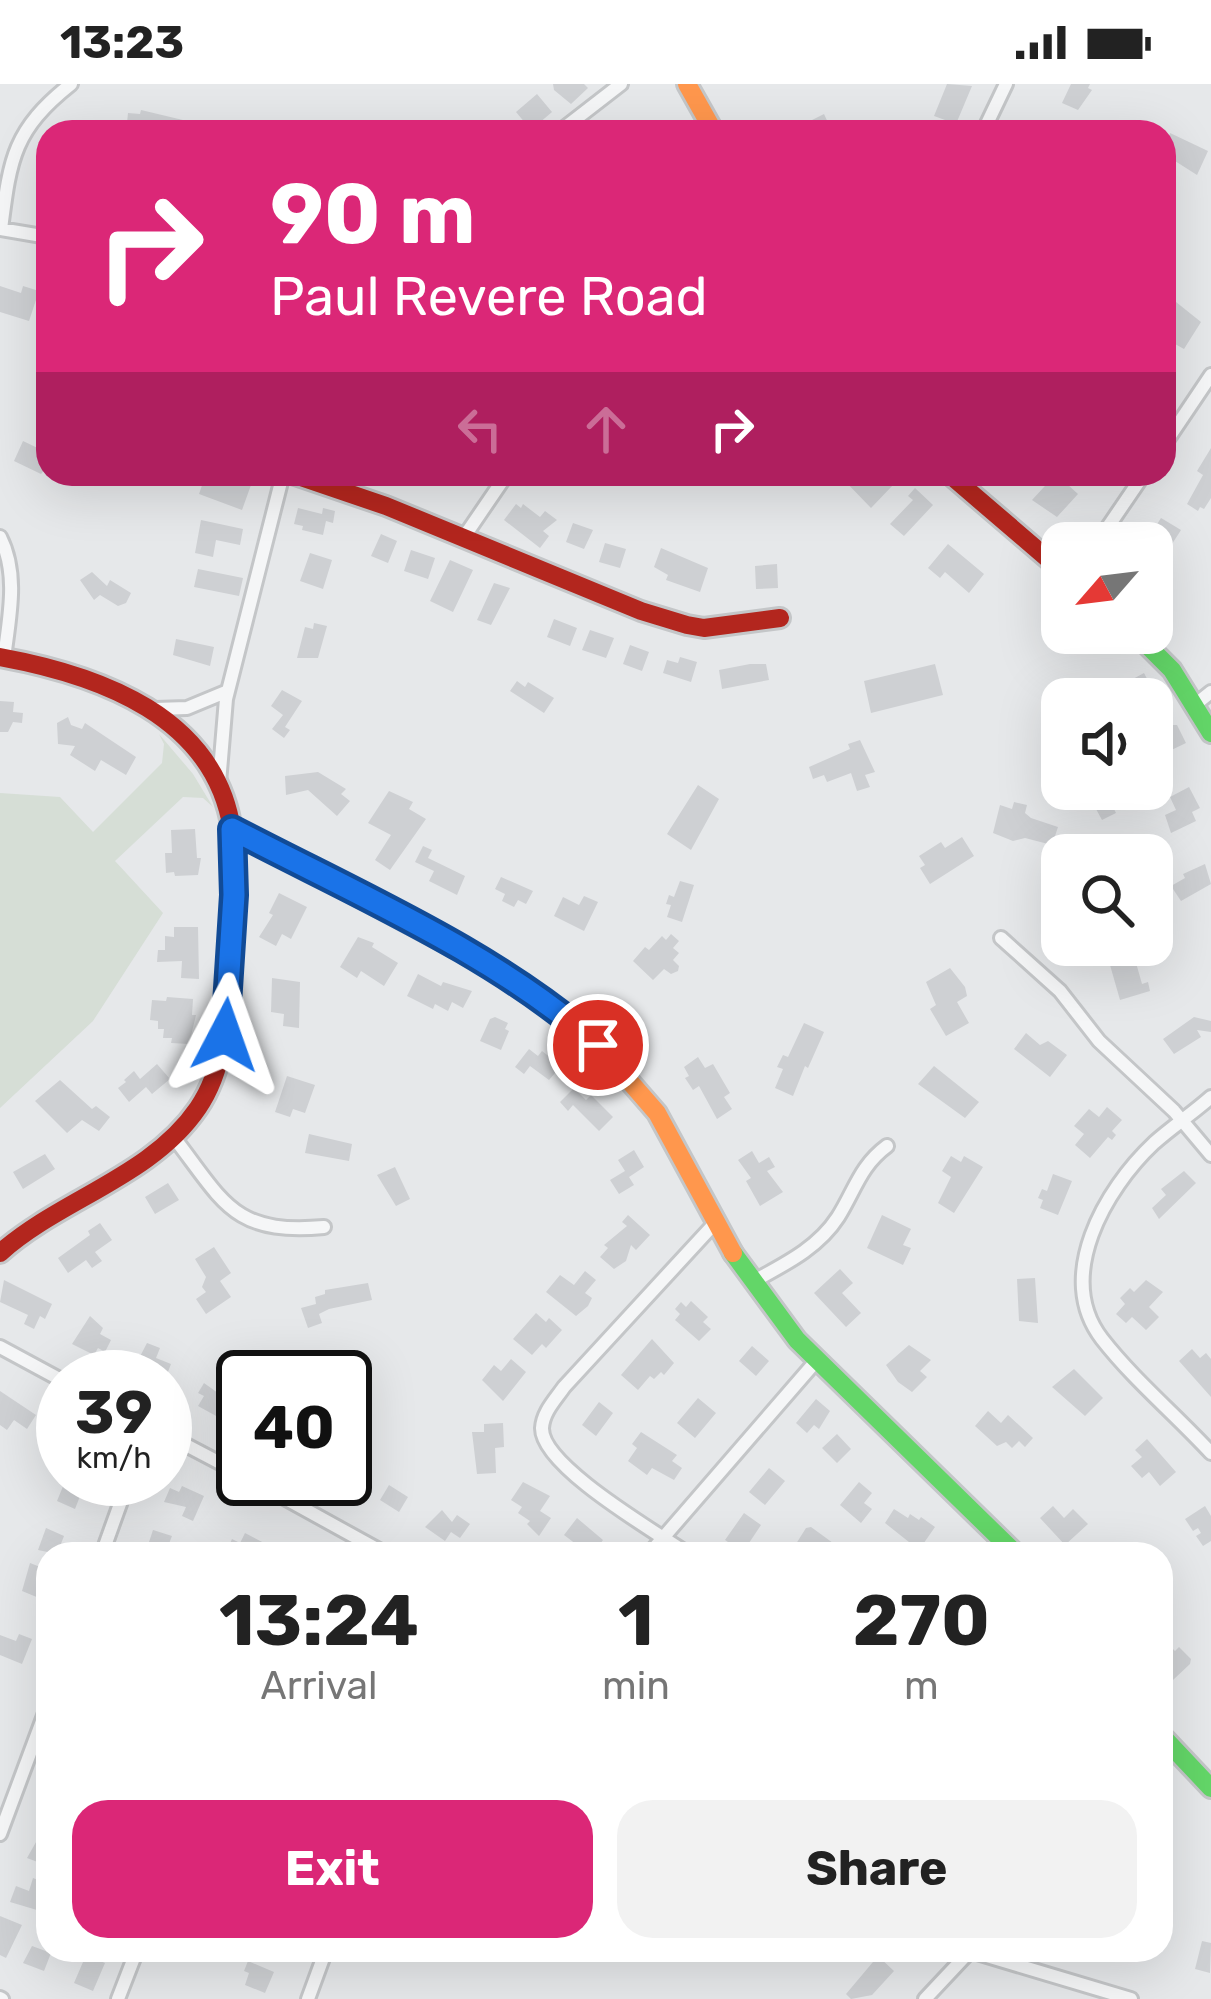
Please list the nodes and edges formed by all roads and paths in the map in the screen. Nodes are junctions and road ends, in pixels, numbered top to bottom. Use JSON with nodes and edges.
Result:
{"nodes":[{"id":1,"x":71,"y":84,"type":"edge"},
{"id":2,"x":621,"y":84,"type":"edge"},
{"id":3,"x":687,"y":84,"type":"edge"},
{"id":4,"x":1006,"y":84,"type":"edge"},
{"id":5,"x":574,"y":120,"type":"edge"},
{"id":6,"x":707,"y":120,"type":"edge"},
{"id":7,"x":989,"y":120,"type":"edge"},
{"id":8,"x":1,"y":229,"type":"edge"},
{"id":9,"x":36,"y":235,"type":"edge"},
{"id":10,"x":1211,"y":375,"type":"edge"},
{"id":11,"x":1176,"y":427,"type":"edge"},
{"id":12,"x":285,"y":486,"type":"edge"},
{"id":13,"x":322,"y":486,"type":"edge"},
{"id":14,"x":499,"y":486,"type":"edge"},
{"id":15,"x":964,"y":486,"type":"edge"},
{"id":16,"x":1136,"y":486,"type":"edge"},
{"id":17,"x":1111,"y":522,"type":"edge"},
{"id":18,"x":0,"y":537,"type":"edge"},
{"id":19,"x":464,"y":537,"type":"junction"},
{"id":20,"x":1041,"y":554,"type":"edge"},
{"id":21,"x":780,"y":618,"type":"dead end"},
{"id":22,"x":1156,"y":654,"type":"edge"},
{"id":23,"x":2,"y":658,"type":"edge"},
{"id":24,"x":228,"y":691,"type":"junction"},
{"id":25,"x":1203,"y":698,"type":"edge"},
{"id":26,"x":154,"y":709,"type":"junction"},
{"id":27,"x":1211,"y":733,"type":"edge"},
{"id":28,"x":219,"y":784,"type":"junction"},
{"id":29,"x":232,"y":829,"type":"junction"},
{"id":30,"x":1001,"y":938,"type":"dead end"},
{"id":31,"x":1211,"y":1096,"type":"edge"},
{"id":32,"x":1183,"y":1122,"type":"junction"},
{"id":33,"x":172,"y":1136,"type":"junction"},
{"id":34,"x":887,"y":1146,"type":"dead end"},
{"id":35,"x":1211,"y":1155,"type":"edge"},
{"id":36,"x":716,"y":1222,"type":"junction"},
{"id":37,"x":324,"y":1227,"type":"dead end"},
{"id":38,"x":0,"y":1253,"type":"edge"},
{"id":39,"x":754,"y":1282,"type":"junction"},
{"id":40,"x":0,"y":1347,"type":"edge"},
{"id":41,"x":818,"y":1360,"type":"junction"},
{"id":42,"x":36,"y":1367,"type":"edge"},
{"id":43,"x":1211,"y":1453,"type":"edge"},
{"id":44,"x":119,"y":1506,"type":"edge"},
{"id":45,"x":299,"y":1506,"type":"edge"},
{"id":46,"x":664,"y":1537,"type":"junction"},
{"id":47,"x":106,"y":1542,"type":"edge"},
{"id":48,"x":364,"y":1542,"type":"edge"},
{"id":49,"x":660,"y":1542,"type":"edge"},
{"id":50,"x":671,"y":1542,"type":"edge"},
{"id":51,"x":1000,"y":1542,"type":"edge"},
{"id":52,"x":36,"y":1735,"type":"edge"},
{"id":53,"x":1173,"y":1754,"type":"edge"},
{"id":54,"x":1211,"y":1788,"type":"edge"},
{"id":55,"x":3,"y":1817,"type":"edge"},
{"id":56,"x":0,"y":1834,"type":"edge"},
{"id":57,"x":132,"y":1962,"type":"edge"},
{"id":58,"x":322,"y":1962,"type":"edge"},
{"id":59,"x":960,"y":1962,"type":"edge"},
{"id":60,"x":1007,"y":1962,"type":"edge"},
{"id":61,"x":118,"y":1999,"type":"edge"},
{"id":62,"x":308,"y":1999,"type":"edge"},
{"id":63,"x":925,"y":1999,"type":"edge"},
{"id":64,"x":1131,"y":1999,"type":"edge"}],
"edges":[{"from":1,"to":8,"type":"street"},
{"from":2,"to":5,"type":"street"},
{"from":3,"to":6,"type":"street"},
{"from":4,"to":7,"type":"street"},
{"from":8,"to":9,"type":"street"},
{"from":10,"to":11,"type":"street"},
{"from":12,"to":24,"type":"street"},
{"from":13,"to":19,"type":"street"},
{"from":14,"to":19,"type":"street"},
{"from":15,"to":20,"type":"street"},
{"from":16,"to":17,"type":"street"},
{"from":18,"to":23,"type":"street"},
{"from":19,"to":21,"type":"street"},
{"from":22,"to":25,"type":"street"},
{"from":23,"to":26,"type":"street"},
{"from":24,"to":26,"type":"street"},
{"from":24,"to":28,"type":"street"},
{"from":25,"to":27,"type":"street"},
{"from":26,"to":28,"type":"street"},
{"from":28,"to":29,"type":"street"},
{"from":29,"to":33,"type":"street"},
{"from":29,"to":36,"type":"street"},
{"from":30,"to":32,"type":"street"},
{"from":31,"to":32,"type":"street"},
{"from":32,"to":35,"type":"street"},
{"from":32,"to":43,"type":"street"},
{"from":33,"to":37,"type":"street"},
{"from":33,"to":38,"type":"street"},
{"from":34,"to":39,"type":"street"},
{"from":36,"to":39,"type":"street"},
{"from":36,"to":46,"type":"street"},
{"from":39,"to":41,"type":"street"},
{"from":40,"to":42,"type":"street"},
{"from":41,"to":46,"type":"street"},
{"from":41,"to":51,"type":"street"},
{"from":44,"to":47,"type":"street"},
{"from":45,"to":48,"type":"street"},
{"from":46,"to":49,"type":"street"},
{"from":46,"to":50,"type":"street"},
{"from":52,"to":55,"type":"street"},
{"from":53,"to":54,"type":"street"},
{"from":55,"to":56,"type":"street"},
{"from":57,"to":61,"type":"street"},
{"from":58,"to":62,"type":"street"},
{"from":59,"to":63,"type":"street"},
{"from":60,"to":64,"type":"street"}]}
